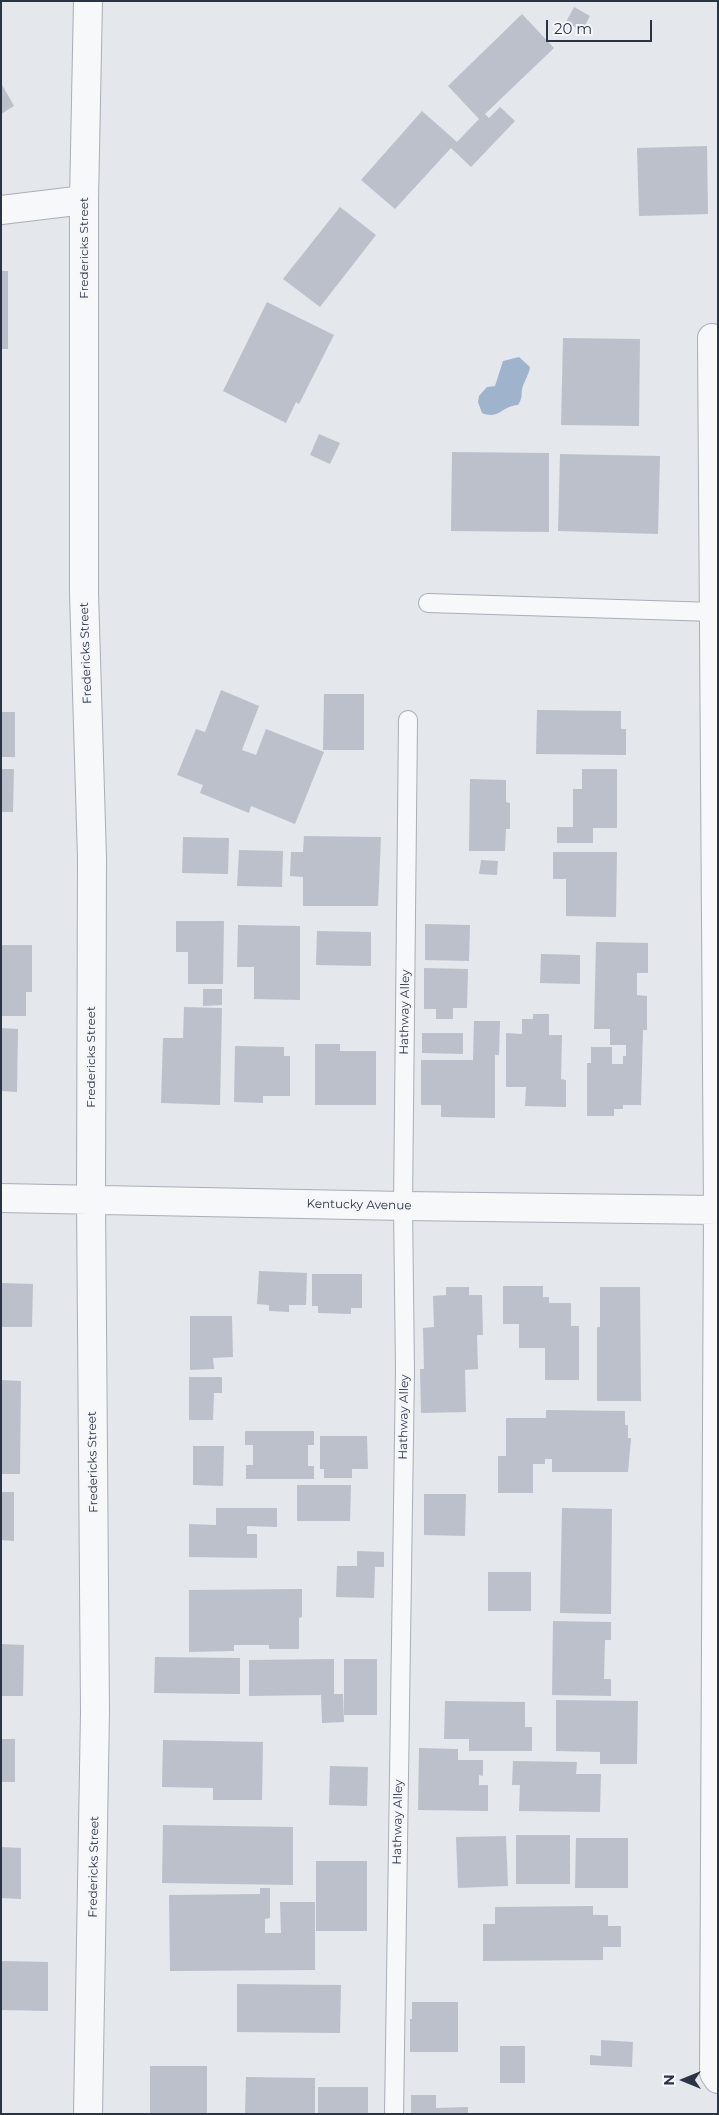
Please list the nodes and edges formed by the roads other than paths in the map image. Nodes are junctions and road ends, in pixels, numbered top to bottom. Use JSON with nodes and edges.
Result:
{"nodes":[{"id":1,"x":88,"y":1,"type":"edge"},
{"id":2,"x":84,"y":200,"type":"junction"},
{"id":3,"x":1,"y":210,"type":"edge"},
{"id":4,"x":712,"y":338,"type":"dead end"},
{"id":5,"x":428,"y":603,"type":"dead end"},
{"id":6,"x":714,"y":612,"type":"junction"},
{"id":7,"x":716,"y":648,"type":"edge"},
{"id":8,"x":408,"y":720,"type":"dead end"},
{"id":9,"x":1,"y":1198,"type":"edge"},
{"id":10,"x":91,"y":1199,"type":"junction"},
{"id":11,"x":403,"y":1206,"type":"junction"},
{"id":12,"x":718,"y":1210,"type":"edge"},
{"id":13,"x":718,"y":2079,"type":"edge"},
{"id":14,"x":88,"y":2114,"type":"edge"},
{"id":15,"x":394,"y":2114,"type":"edge"}],
"edges":[{"from":1,"to":2,"type":"street","name":"Fredericks Street"},
{"from":2,"to":3,"type":"street"},
{"from":2,"to":10,"type":"street","name":"Fredericks Street"},
{"from":4,"to":6,"type":"street"},
{"from":5,"to":6,"type":"lane"},
{"from":6,"to":7,"type":"street"},
{"from":7,"to":12,"type":"street"},
{"from":8,"to":11,"type":"lane","name":"Hathway Alley"},
{"from":9,"to":10,"type":"street","name":"Kentucky Avenue"},
{"from":10,"to":11,"type":"street","name":"Kentucky Avenue"},
{"from":10,"to":14,"type":"street","name":"Fredericks Street"},
{"from":11,"to":12,"type":"street","name":"Kentucky Avenue"},
{"from":11,"to":15,"type":"lane","name":"Hathway Alley"},
{"from":12,"to":13,"type":"street"}]}
